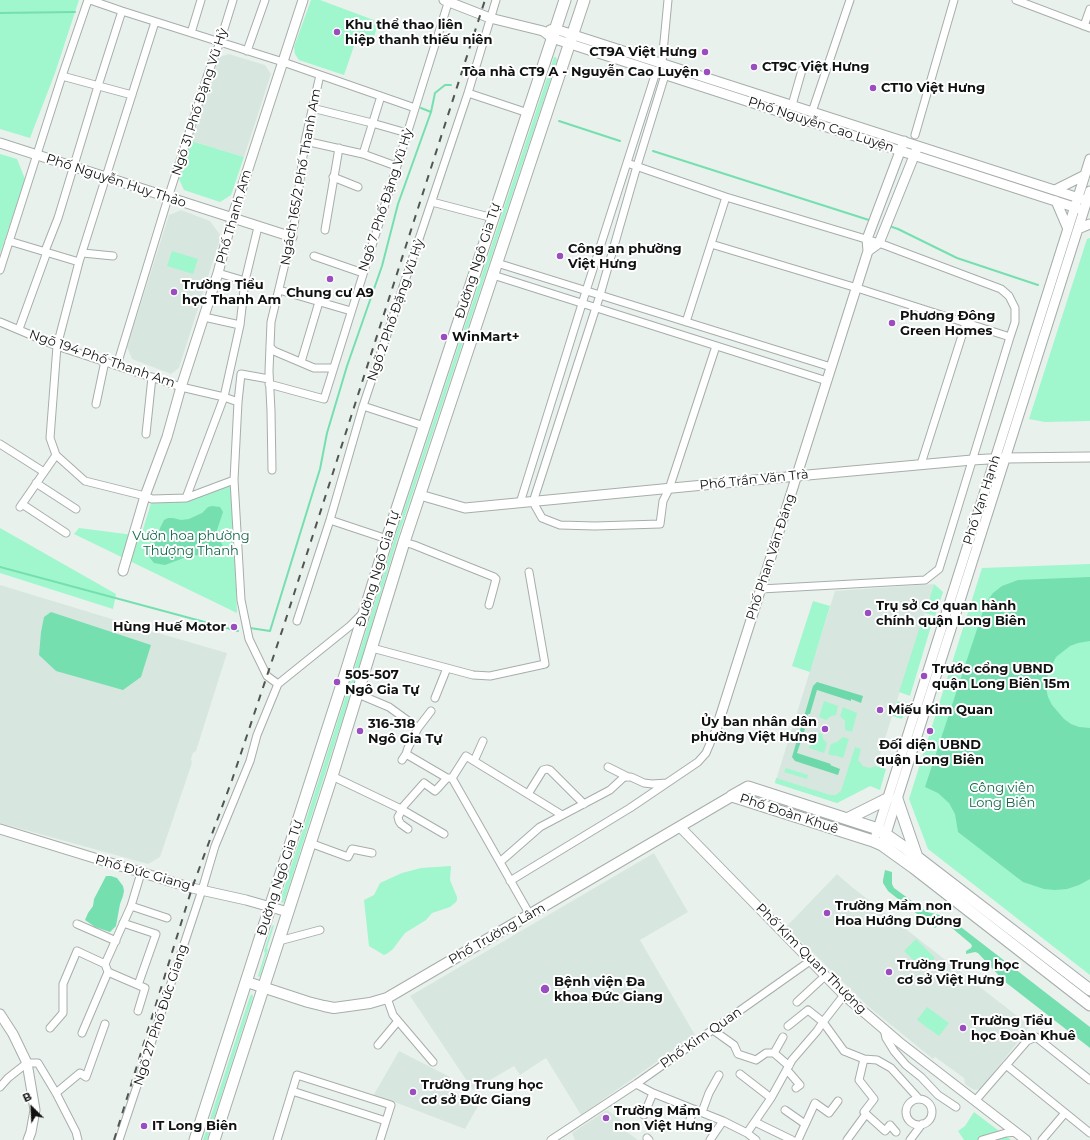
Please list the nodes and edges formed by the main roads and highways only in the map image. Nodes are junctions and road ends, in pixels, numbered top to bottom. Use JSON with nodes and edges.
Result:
{"nodes":[{"id":1,"x":565,"y":0,"type":"edge"},
{"id":2,"x":584,"y":0,"type":"edge"},
{"id":3,"x":732,"y":796,"type":"junction"},
{"id":4,"x":847,"y":819,"type":"junction"},
{"id":5,"x":917,"y":857,"type":"junction"},
{"id":6,"x":247,"y":982,"type":"junction"},
{"id":7,"x":264,"y":987,"type":"junction"},
{"id":8,"x":1090,"y":990,"type":"edge"},
{"id":9,"x":1090,"y":1006,"type":"edge"},
{"id":10,"x":196,"y":1140,"type":"edge"},
{"id":11,"x":214,"y":1140,"type":"edge"}],
"edges":[{"from":1,"to":6,"type":"main road","name":"Đường Ngô Gia Tự"},
{"from":2,"to":7,"type":"main road","name":"Đường Ngô Gia Tự"},
{"from":3,"to":4,"type":"main road","name":"Phố Đoàn Khuê"},
{"from":3,"to":7,"type":"main road","name":"Phố Trường Lâm"},
{"from":3,"to":9,"type":"main road","name":"Phố Đoàn Khuê"},
{"from":4,"to":5,"type":"main road","name":"Phố Đoàn Khuê"},
{"from":4,"to":5,"type":"main road"},
{"from":5,"to":8,"type":"main road","name":"Phố Đoàn Khuê"},
{"from":6,"to":7,"type":"main road","name":"Phố Trường Lâm"},
{"from":6,"to":10,"type":"main road","name":"Đường Ngô Gia Tự"},
{"from":7,"to":11,"type":"main road","name":"Đường Ngô Gia Tự"}]}
